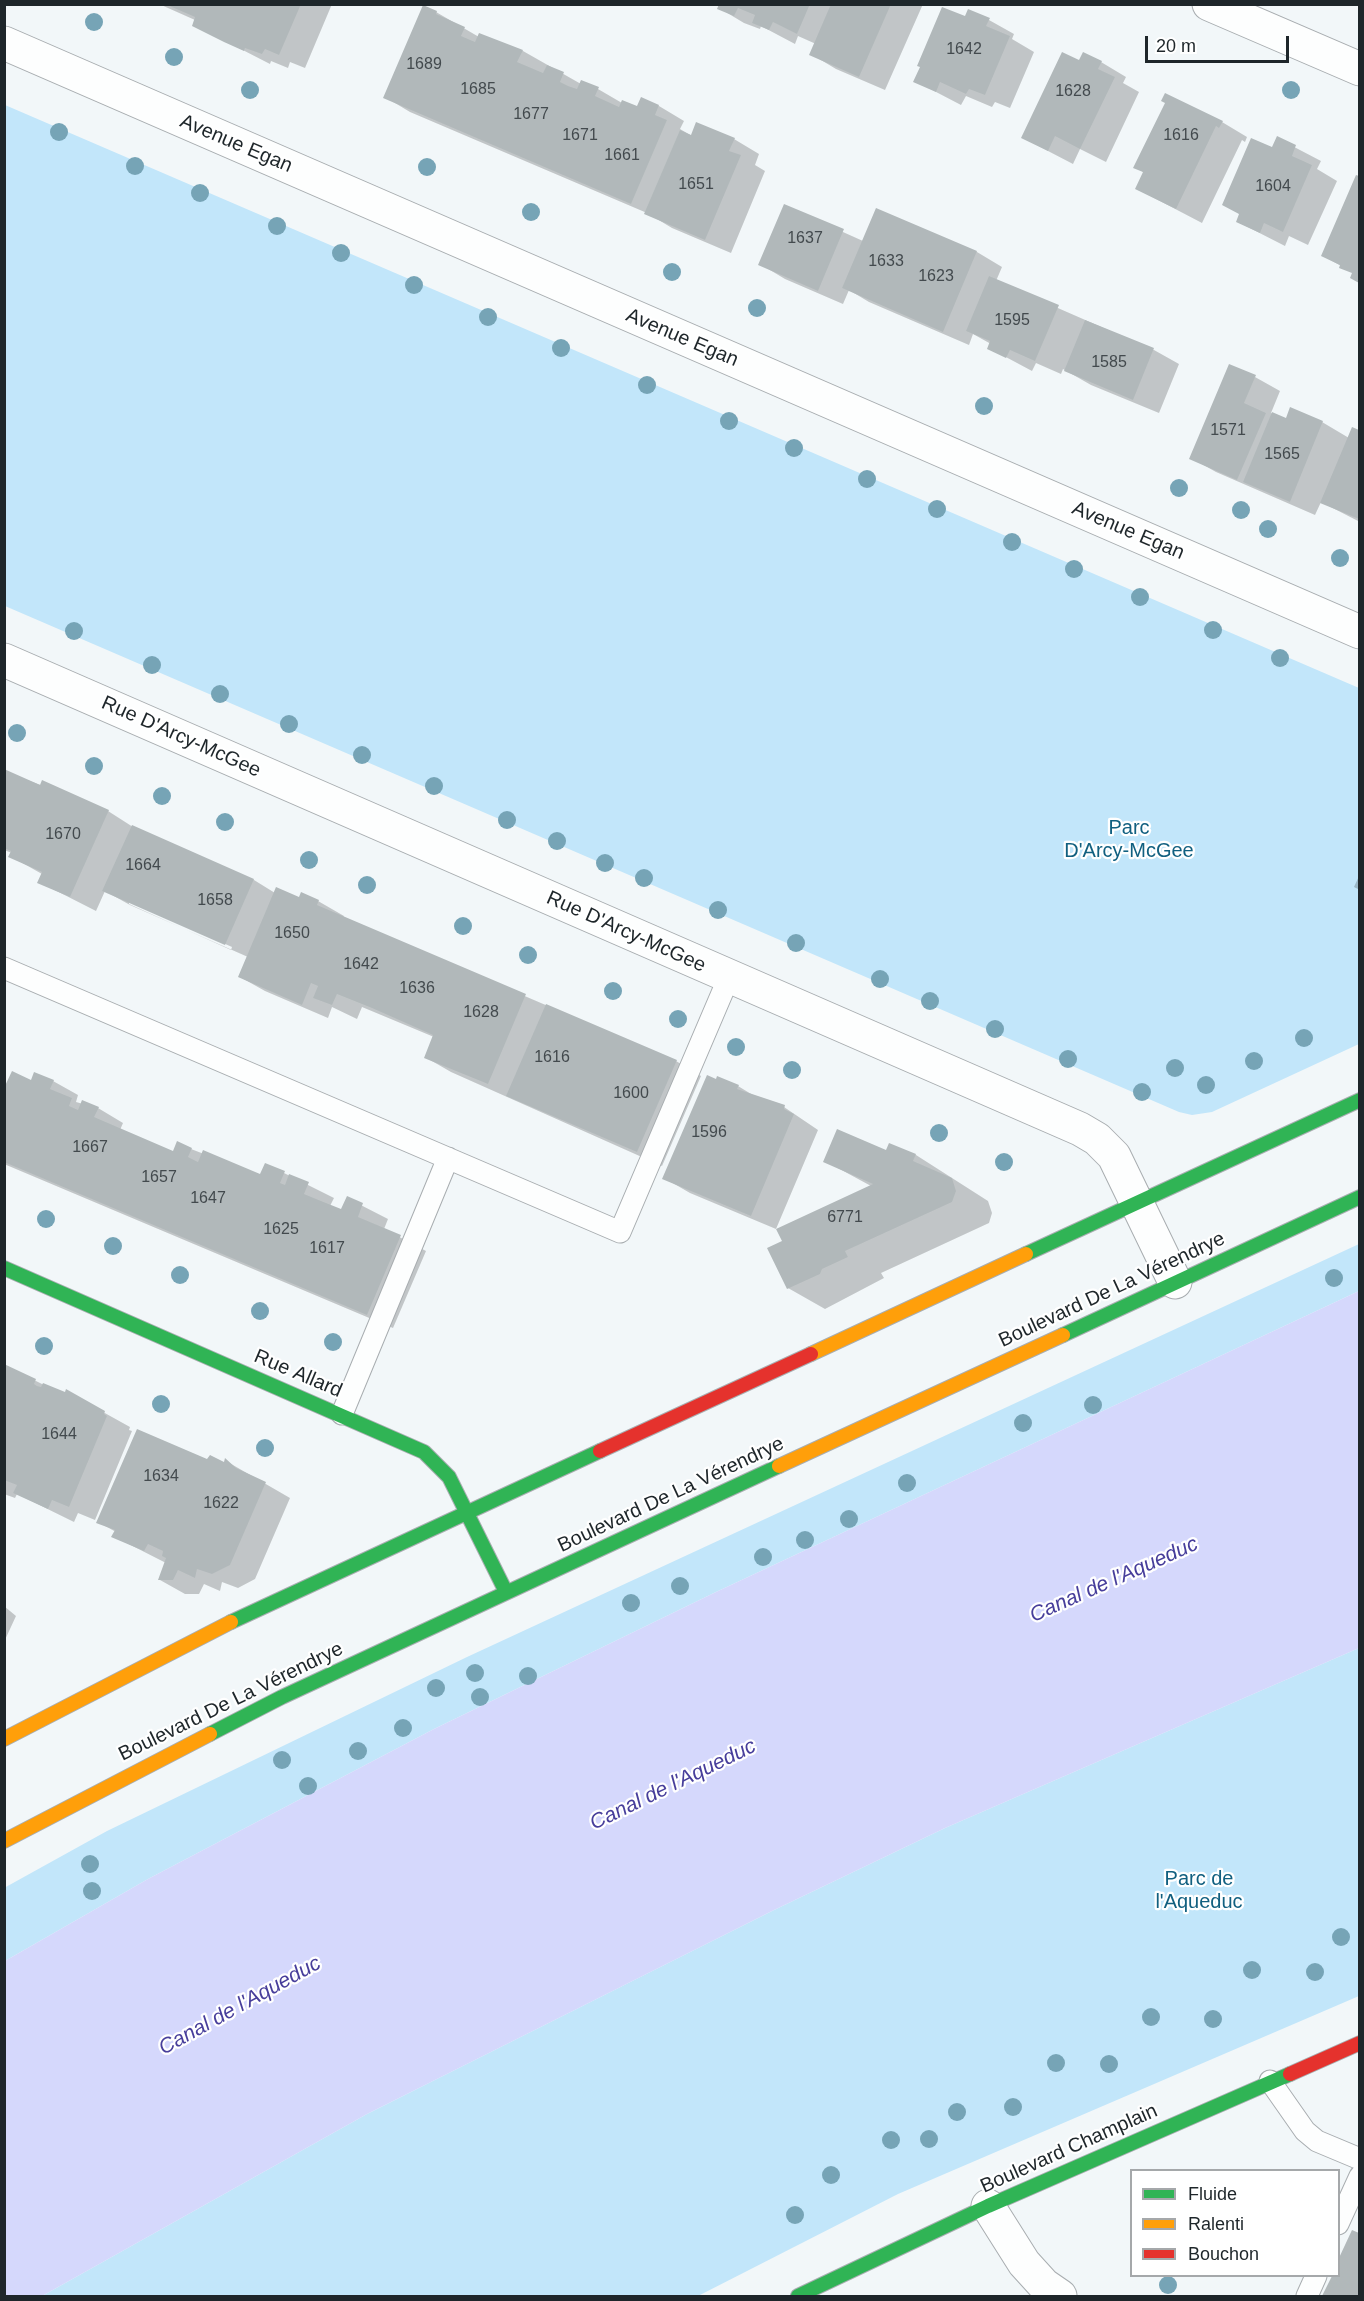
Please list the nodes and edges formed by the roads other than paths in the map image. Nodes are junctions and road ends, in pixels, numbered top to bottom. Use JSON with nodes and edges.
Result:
{"nodes":[{"id":1,"x":1209,"y":4,"type":"edge"},
{"id":2,"x":4,"y":43,"type":"edge"},
{"id":3,"x":1359,"y":69,"type":"edge"},
{"id":4,"x":1359,"y":632,"type":"edge"},
{"id":5,"x":4,"y":660,"type":"edge"},
{"id":6,"x":4,"y":968,"type":"edge"},
{"id":7,"x":729,"y":976,"type":"junction"},
{"id":8,"x":1359,"y":1100,"type":"edge"},
{"id":9,"x":448,"y":1158,"type":"junction"},
{"id":10,"x":1359,"y":1197,"type":"edge"},
{"id":11,"x":1138,"y":1202,"type":"junction"},
{"id":12,"x":4,"y":1268,"type":"edge"},
{"id":13,"x":1175,"y":1282,"type":"junction"},
{"id":14,"x":342,"y":1414,"type":"junction"},
{"id":15,"x":468,"y":1512,"type":"junction"},
{"id":16,"x":506,"y":1592,"type":"junction"},
{"id":17,"x":4,"y":1739,"type":"edge"},
{"id":18,"x":4,"y":1840,"type":"edge"},
{"id":19,"x":1359,"y":2043,"type":"edge"},
{"id":20,"x":1270,"y":2081,"type":"junction"},
{"id":21,"x":1359,"y":2159,"type":"edge"},
{"id":22,"x":1359,"y":2176,"type":"edge"},
{"id":23,"x":988,"y":2206,"type":"junction"},
{"id":24,"x":1340,"y":2219,"type":"edge"},
{"id":25,"x":1316,"y":2277,"type":"edge"},
{"id":26,"x":798,"y":2296,"type":"edge"},
{"id":27,"x":1060,"y":2296,"type":"edge"},
{"id":28,"x":1307,"y":2296,"type":"edge"}],
"edges":[{"from":1,"to":3,"type":"street"},
{"from":2,"to":4,"type":"street","name":"Avenue Egan"},
{"from":5,"to":7,"type":"street","name":"Rue D'Arcy-McGee"},
{"from":6,"to":9,"type":"lane"},
{"from":7,"to":9,"type":"lane"},
{"from":7,"to":11,"type":"street","name":"Rue D'Arcy-McGee"},
{"from":8,"to":11,"type":"main road"},
{"from":9,"to":14,"type":"lane"},
{"from":10,"to":13,"type":"main road","name":"Boulevard De La Vérendrye"},
{"from":11,"to":13,"type":"street","name":"Rue D'Arcy-McGee"},
{"from":11,"to":15,"type":"main road"},
{"from":12,"to":14,"type":"main road","name":"Rue Allard"},
{"from":13,"to":16,"type":"main road","name":"Boulevard De La Vérendrye"},
{"from":14,"to":15,"type":"main road","name":"Rue Allard"},
{"from":15,"to":16,"type":"main road","name":"Rue Allard"},
{"from":15,"to":17,"type":"main road"},
{"from":16,"to":18,"type":"main road","name":"Boulevard De La Vérendrye"},
{"from":19,"to":20,"type":"main road","name":"Boulevard Champlain"},
{"from":20,"to":21,"type":"lane"},
{"from":20,"to":23,"type":"main road","name":"Boulevard Champlain"},
{"from":22,"to":24,"type":"lane"},
{"from":23,"to":26,"type":"main road","name":"Boulevard Champlain"},
{"from":23,"to":27,"type":"street"},
{"from":25,"to":28,"type":"lane"}]}
